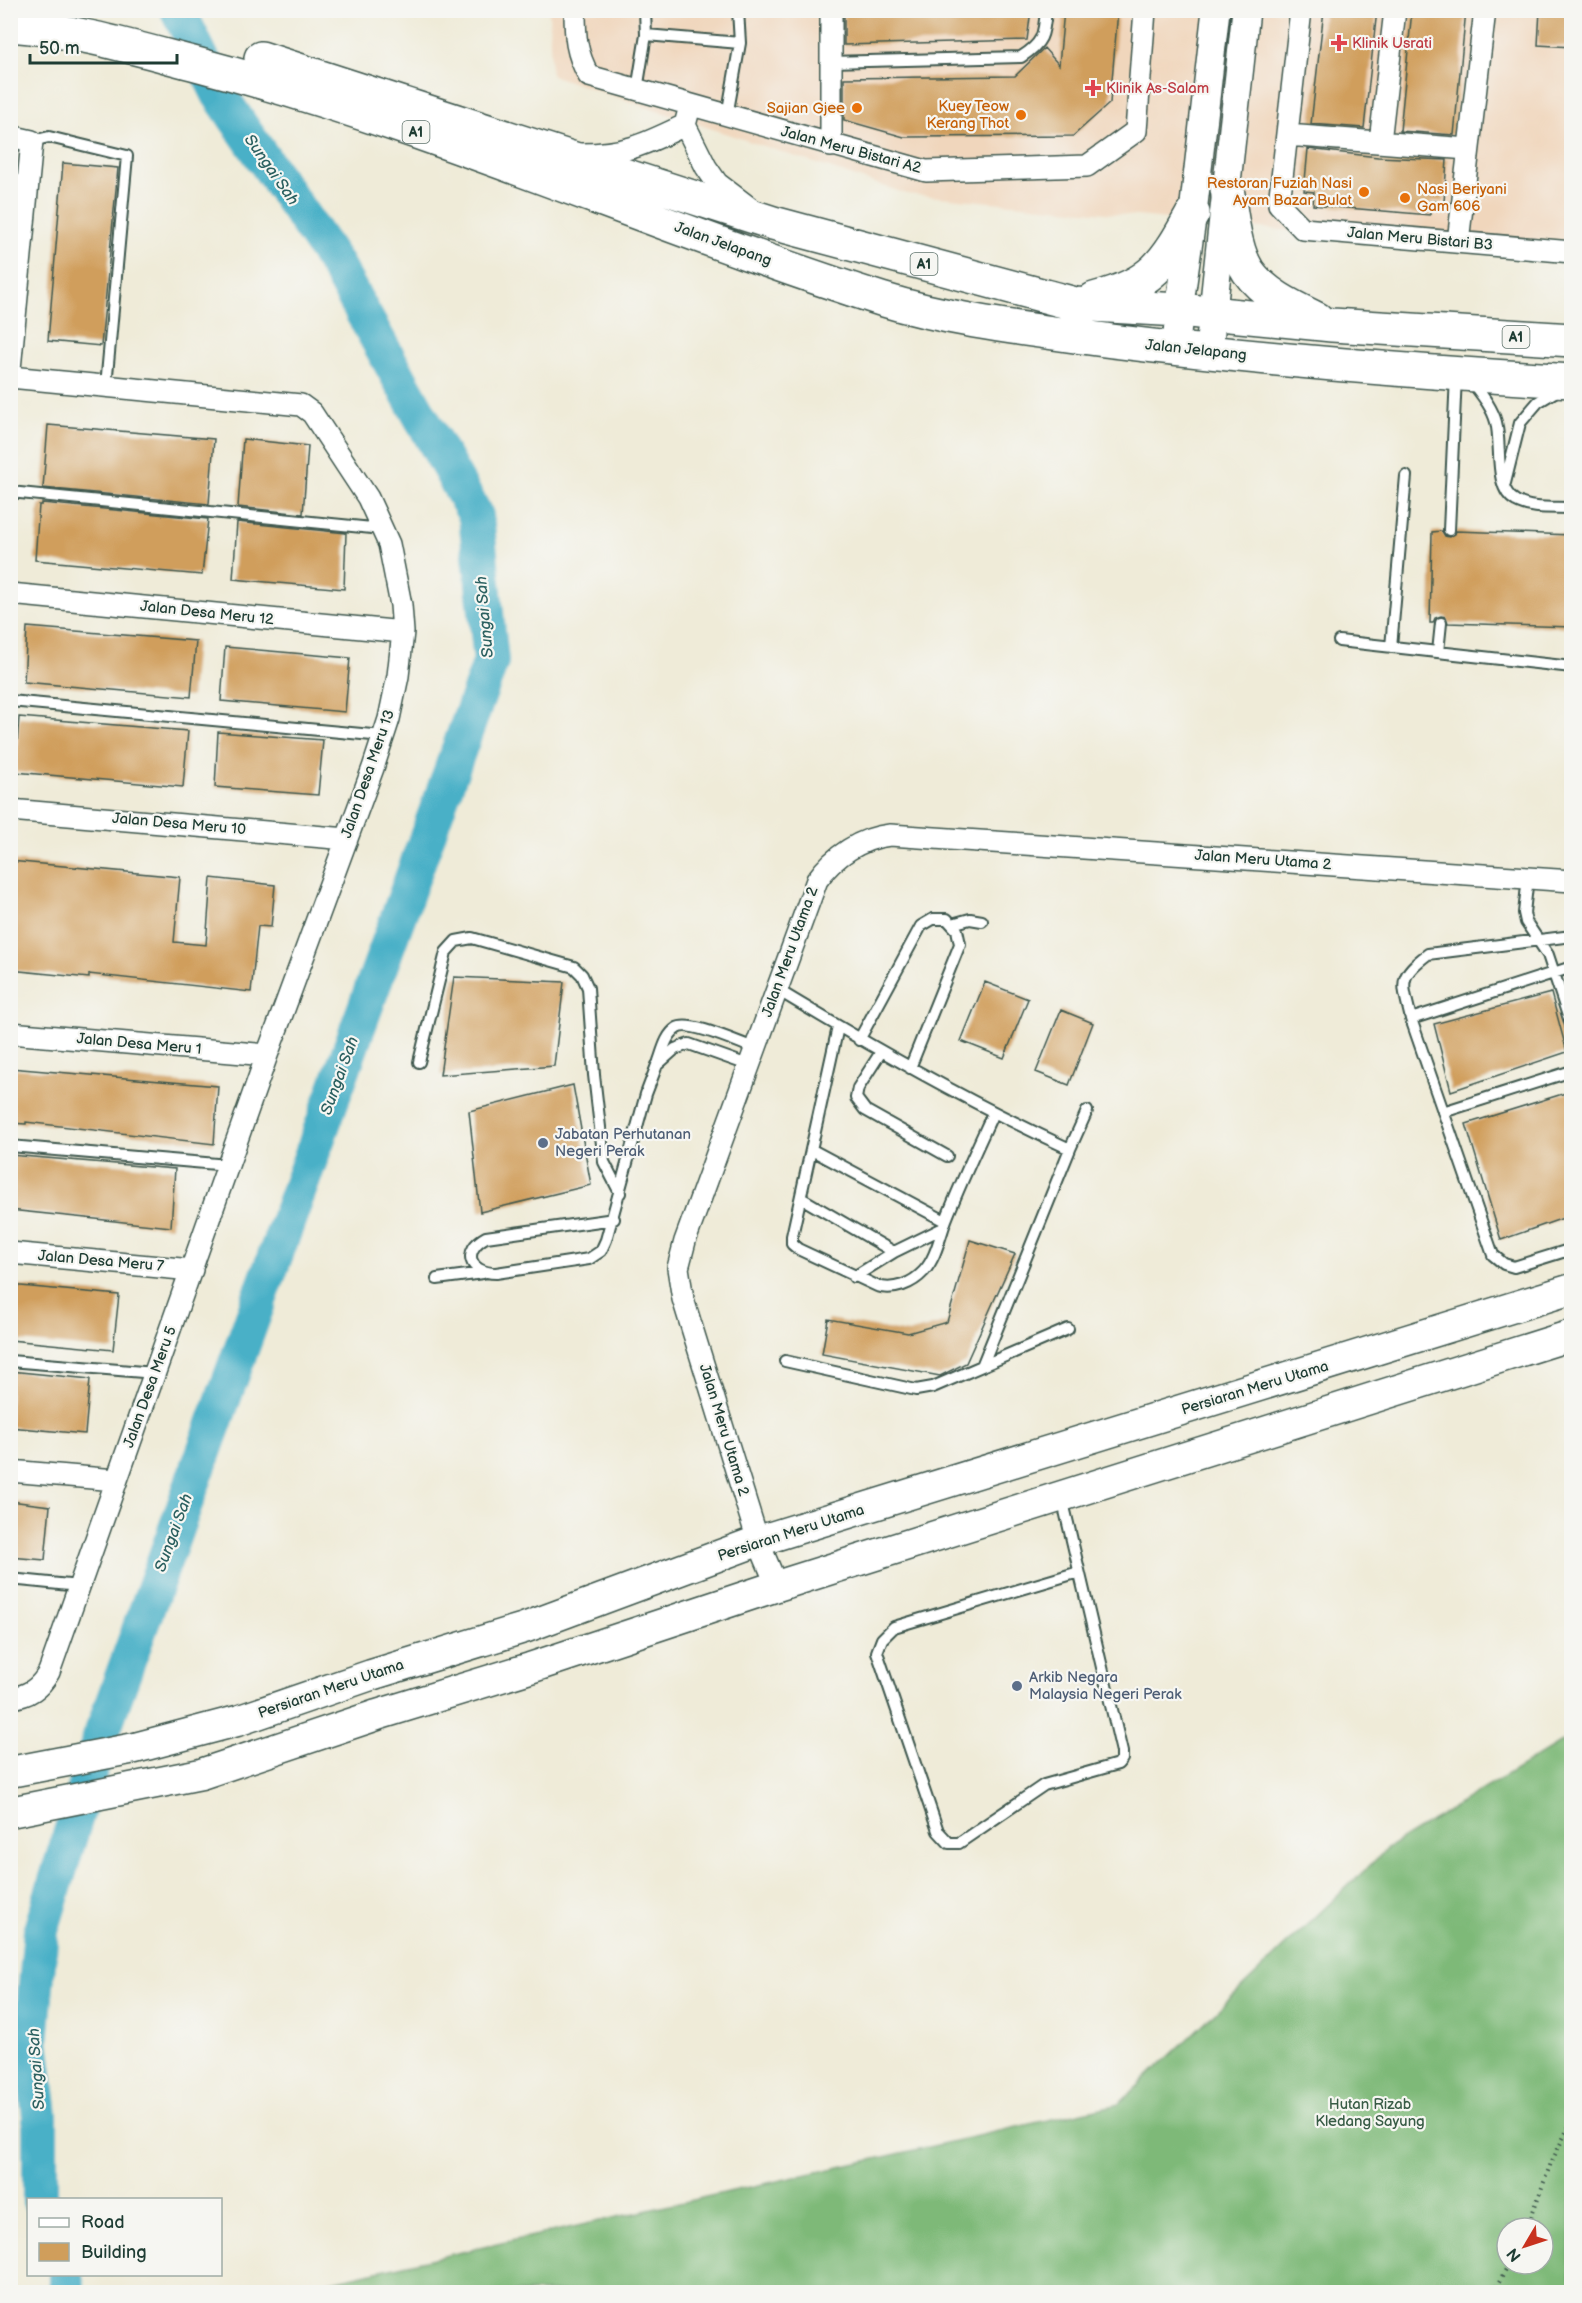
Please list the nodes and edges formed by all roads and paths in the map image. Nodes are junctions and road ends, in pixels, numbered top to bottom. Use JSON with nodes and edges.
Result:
{"nodes":[{"id":1,"x":70,"y":10,"type":"edge"},
{"id":2,"x":575,"y":10,"type":"edge"},
{"id":3,"x":645,"y":10,"type":"edge"},
{"id":4,"x":738,"y":10,"type":"edge"},
{"id":5,"x":831,"y":10,"type":"edge"},
{"id":6,"x":1046,"y":10,"type":"edge"},
{"id":7,"x":1145,"y":10,"type":"edge"},
{"id":8,"x":1216,"y":10,"type":"edge"},
{"id":9,"x":1246,"y":10,"type":"edge"},
{"id":10,"x":1301,"y":10,"type":"edge"},
{"id":11,"x":1395,"y":10,"type":"edge"},
{"id":12,"x":1485,"y":10,"type":"edge"},
{"id":13,"x":10,"y":25,"type":"edge"},
{"id":14,"x":646,"y":35,"type":"junction"},
{"id":15,"x":126,"y":36,"type":"junction"},
{"id":16,"x":740,"y":43,"type":"junction"},
{"id":17,"x":830,"y":62,"type":"junction"},
{"id":18,"x":274,"y":73,"type":"junction"},
{"id":19,"x":637,"y":90,"type":"junction"},
{"id":20,"x":688,"y":115,"type":"junction"},
{"id":21,"x":727,"y":116,"type":"junction"},
{"id":22,"x":1287,"y":135,"type":"junction"},
{"id":23,"x":10,"y":136,"type":"edge"},
{"id":24,"x":32,"y":141,"type":"junction"},
{"id":25,"x":1380,"y":142,"type":"junction"},
{"id":26,"x":831,"y":146,"type":"junction"},
{"id":27,"x":1468,"y":149,"type":"junction"},
{"id":28,"x":561,"y":154,"type":"junction"},
{"id":29,"x":1227,"y":189,"type":"junction"},
{"id":30,"x":1193,"y":213,"type":"junction"},
{"id":31,"x":773,"y":223,"type":"junction"},
{"id":32,"x":1458,"y":242,"type":"junction"},
{"id":33,"x":1572,"y":252,"type":"edge"},
{"id":34,"x":1075,"y":304,"type":"junction"},
{"id":35,"x":1179,"y":310,"type":"junction"},
{"id":36,"x":1212,"y":314,"type":"junction"},
{"id":37,"x":1332,"y":325,"type":"junction"},
{"id":38,"x":1460,"y":333,"type":"junction"},
{"id":39,"x":1572,"y":340,"type":"edge"},
{"id":40,"x":1176,"y":349,"type":"junction"},
{"id":41,"x":1209,"y":351,"type":"junction"},
{"id":42,"x":10,"y":369,"type":"edge"},
{"id":43,"x":1461,"y":374,"type":"junction"},
{"id":44,"x":10,"y":377,"type":"edge"},
{"id":45,"x":1572,"y":382,"type":"edge"},
{"id":46,"x":106,"y":386,"type":"junction"},
{"id":47,"x":1406,"y":476,"type":"dead end"},
{"id":48,"x":1504,"y":489,"type":"junction"},
{"id":49,"x":10,"y":492,"type":"edge"},
{"id":50,"x":1572,"y":508,"type":"edge"},
{"id":51,"x":382,"y":529,"type":"junction"},
{"id":52,"x":1449,"y":530,"type":"dead end"},
{"id":53,"x":10,"y":594,"type":"edge"},
{"id":54,"x":1441,"y":623,"type":"dead end"},
{"id":55,"x":403,"y":632,"type":"junction"},
{"id":56,"x":1339,"y":640,"type":"dead end"},
{"id":57,"x":1391,"y":647,"type":"junction"},
{"id":58,"x":1438,"y":652,"type":"junction"},
{"id":59,"x":1572,"y":667,"type":"edge"},
{"id":60,"x":10,"y":701,"type":"edge"},
{"id":61,"x":383,"y":736,"type":"junction"},
{"id":62,"x":10,"y":810,"type":"edge"},
{"id":63,"x":346,"y":839,"type":"junction"},
{"id":64,"x":1528,"y":877,"type":"junction"},
{"id":65,"x":1572,"y":881,"type":"edge"},
{"id":66,"x":982,"y":921,"type":"dead end"},
{"id":67,"x":952,"y":924,"type":"junction"},
{"id":68,"x":1572,"y":936,"type":"edge"},
{"id":69,"x":1537,"y":941,"type":"junction"},
{"id":70,"x":1572,"y":966,"type":"edge"},
{"id":71,"x":1554,"y":972,"type":"junction"},
{"id":72,"x":776,"y":989,"type":"junction"},
{"id":73,"x":1411,"y":1019,"type":"junction"},
{"id":74,"x":837,"y":1027,"type":"junction"},
{"id":75,"x":1572,"y":1028,"type":"edge"},
{"id":76,"x":10,"y":1033,"type":"edge"},
{"id":77,"x":858,"y":1040,"type":"junction"},
{"id":78,"x":881,"y":1052,"type":"junction"},
{"id":79,"x":267,"y":1055,"type":"junction"},
{"id":80,"x":751,"y":1057,"type":"junction"},
{"id":81,"x":419,"y":1062,"type":"dead end"},
{"id":82,"x":657,"y":1065,"type":"junction"},
{"id":83,"x":910,"y":1068,"type":"junction"},
{"id":84,"x":1572,"y":1071,"type":"edge"},
{"id":85,"x":1087,"y":1111,"type":"dead end"},
{"id":86,"x":1443,"y":1112,"type":"junction"},
{"id":87,"x":993,"y":1113,"type":"junction"},
{"id":88,"x":10,"y":1146,"type":"edge"},
{"id":89,"x":1071,"y":1149,"type":"junction"},
{"id":90,"x":812,"y":1150,"type":"junction"},
{"id":91,"x":947,"y":1156,"type":"dead end"},
{"id":92,"x":228,"y":1165,"type":"junction"},
{"id":93,"x":620,"y":1192,"type":"junction"},
{"id":94,"x":801,"y":1198,"type":"junction"},
{"id":95,"x":614,"y":1219,"type":"junction"},
{"id":96,"x":944,"y":1224,"type":"junction"},
{"id":97,"x":1572,"y":1249,"type":"edge"},
{"id":98,"x":894,"y":1252,"type":"junction"},
{"id":99,"x":10,"y":1253,"type":"edge"},
{"id":100,"x":192,"y":1270,"type":"junction"},
{"id":101,"x":484,"y":1273,"type":"junction"},
{"id":102,"x":854,"y":1277,"type":"junction"},
{"id":103,"x":437,"y":1279,"type":"dead end"},
{"id":104,"x":1572,"y":1289,"type":"edge"},
{"id":105,"x":1068,"y":1329,"type":"dead end"},
{"id":106,"x":1572,"y":1335,"type":"edge"},
{"id":107,"x":10,"y":1361,"type":"edge"},
{"id":108,"x":785,"y":1361,"type":"dead end"},
{"id":109,"x":982,"y":1366,"type":"junction"},
{"id":110,"x":155,"y":1373,"type":"junction"},
{"id":111,"x":10,"y":1471,"type":"edge"},
{"id":112,"x":116,"y":1480,"type":"junction"},
{"id":113,"x":1061,"y":1496,"type":"junction"},
{"id":114,"x":758,"y":1541,"type":"junction"},
{"id":115,"x":1079,"y":1572,"type":"junction"},
{"id":116,"x":10,"y":1579,"type":"edge"},
{"id":117,"x":79,"y":1586,"type":"junction"},
{"id":118,"x":777,"y":1586,"type":"junction"},
{"id":119,"x":525,"y":1628,"type":"junction"},
{"id":120,"x":530,"y":1668,"type":"junction"},
{"id":121,"x":10,"y":1698,"type":"edge"},
{"id":122,"x":10,"y":1772,"type":"edge"},
{"id":123,"x":10,"y":1812,"type":"edge"},
{"id":124,"x":1572,"y":2120,"type":"edge"},
{"id":125,"x":1531,"y":2216,"type":"edge"},
{"id":126,"x":1502,"y":2276,"type":"edge"},
{"id":127,"x":1493,"y":2292,"type":"edge"}],
"edges":[{"from":1,"to":15,"type":"main road","name":"Jalan Jelapang","number":"A1"},
{"from":2,"to":19,"type":"street","name":"Jalan Meru Bistari A2"},
{"from":3,"to":14,"type":"lane"},
{"from":4,"to":16,"type":"lane"},
{"from":5,"to":17,"type":"street"},
{"from":6,"to":17,"type":"lane"},
{"from":7,"to":26,"type":"street","name":"Jalan Meru Bistari A2"},
{"from":8,"to":30,"type":"street"},
{"from":9,"to":29,"type":"street"},
{"from":10,"to":22,"type":"street"},
{"from":11,"to":25,"type":"street"},
{"from":12,"to":27,"type":"street"},
{"from":13,"to":15,"type":"main road","name":"Jalan Jelapang","number":"A1"},
{"from":14,"to":16,"type":"lane"},
{"from":14,"to":19,"type":"lane"},
{"from":15,"to":18,"type":"main road","name":"Jalan Jelapang","number":"A1"},
{"from":16,"to":21,"type":"lane"},
{"from":17,"to":26,"type":"street"},
{"from":18,"to":28,"type":"main road","name":"Jalan Jelapang","number":"A1"},
{"from":18,"to":40,"type":"main road","name":"Jalan Jelapang","number":"A1"},
{"from":19,"to":20,"type":"street","name":"Jalan Meru Bistari A2"},
{"from":20,"to":21,"type":"street","name":"Jalan Meru Bistari A2"},
{"from":20,"to":28,"type":"street"},
{"from":20,"to":31,"type":"street"},
{"from":21,"to":26,"type":"street","name":"Jalan Meru Bistari A2"},
{"from":22,"to":25,"type":"street"},
{"from":22,"to":32,"type":"street","name":"Jalan Meru Bistari B3"},
{"from":23,"to":24,"type":"street"},
{"from":24,"to":42,"type":"street"},
{"from":24,"to":46,"type":"lane"},
{"from":25,"to":27,"type":"street"},
{"from":27,"to":32,"type":"street"},
{"from":28,"to":31,"type":"main road","name":"Jalan Jelapang","number":"A1"},
{"from":29,"to":36,"type":"street"},
{"from":29,"to":37,"type":"main road"},
{"from":30,"to":34,"type":"main road"},
{"from":30,"to":35,"type":"street"},
{"from":31,"to":34,"type":"main road","name":"Jalan Jelapang","number":"A1"},
{"from":32,"to":33,"type":"street","name":"Jalan Meru Bistari B3"},
{"from":34,"to":35,"type":"main road","name":"Jalan Jelapang","number":"A1"},
{"from":35,"to":36,"type":"main road","name":"Jalan Jelapang","number":"A1"},
{"from":35,"to":40,"type":"street"},
{"from":36,"to":37,"type":"main road","name":"Jalan Jelapang","number":"A1"},
{"from":36,"to":41,"type":"street"},
{"from":37,"to":38,"type":"main road","name":"Jalan Jelapang","number":"A1"},
{"from":38,"to":39,"type":"main road","name":"Jalan Jelapang","number":"A1"},
{"from":38,"to":43,"type":"main road"},
{"from":40,"to":41,"type":"main road","name":"Jalan Jelapang","number":"A1"},
{"from":41,"to":43,"type":"main road","name":"Jalan Jelapang","number":"A1"},
{"from":43,"to":45,"type":"main road","name":"Jalan Jelapang","number":"A1"},
{"from":43,"to":48,"type":"lane"},
{"from":43,"to":52,"type":"lane"},
{"from":44,"to":46,"type":"street","name":"Jalan Desa Meru 13"},
{"from":45,"to":48,"type":"lane"},
{"from":46,"to":51,"type":"street","name":"Jalan Desa Meru 13"},
{"from":47,"to":57,"type":"lane"},
{"from":48,"to":50,"type":"lane"},
{"from":49,"to":51,"type":"lane"},
{"from":51,"to":55,"type":"street","name":"Jalan Desa Meru 13"},
{"from":53,"to":55,"type":"street","name":"Jalan Desa Meru 12"},
{"from":54,"to":58,"type":"lane"},
{"from":55,"to":61,"type":"street","name":"Jalan Desa Meru 13"},
{"from":56,"to":57,"type":"lane"},
{"from":57,"to":58,"type":"lane"},
{"from":58,"to":59,"type":"lane"},
{"from":60,"to":61,"type":"lane"},
{"from":61,"to":63,"type":"street","name":"Jalan Desa Meru 13"},
{"from":62,"to":63,"type":"street","name":"Jalan Desa Meru 10"},
{"from":63,"to":79,"type":"street","name":"Jalan Desa Meru 13"},
{"from":64,"to":65,"type":"street","name":"Jalan Meru Utama 2"},
{"from":64,"to":69,"type":"lane"},
{"from":64,"to":72,"type":"street","name":"Jalan Meru Utama 2"},
{"from":66,"to":67,"type":"lane"},
{"from":67,"to":77,"type":"lane"},
{"from":67,"to":83,"type":"lane"},
{"from":68,"to":69,"type":"lane"},
{"from":69,"to":71,"type":"lane"},
{"from":69,"to":73,"type":"lane"},
{"from":70,"to":71,"type":"lane"},
{"from":71,"to":73,"type":"lane"},
{"from":71,"to":75,"type":"lane"},
{"from":72,"to":74,"type":"lane"},
{"from":72,"to":80,"type":"street","name":"Jalan Meru Utama 2"},
{"from":73,"to":86,"type":"lane"},
{"from":74,"to":77,"type":"lane"},
{"from":74,"to":90,"type":"lane"},
{"from":76,"to":79,"type":"street","name":"Jalan Desa Meru 1"},
{"from":77,"to":78,"type":"lane"},
{"from":78,"to":83,"type":"lane"},
{"from":78,"to":91,"type":"lane"},
{"from":79,"to":92,"type":"street","name":"Jalan Desa Meru 5"},
{"from":80,"to":82,"type":"lane"},
{"from":80,"to":82,"type":"lane"},
{"from":80,"to":114,"type":"street","name":"Jalan Meru Utama 2"},
{"from":81,"to":93,"type":"lane"},
{"from":82,"to":93,"type":"lane"},
{"from":83,"to":87,"type":"lane"},
{"from":84,"to":86,"type":"lane"},
{"from":85,"to":89,"type":"lane"},
{"from":86,"to":97,"type":"lane"},
{"from":87,"to":89,"type":"lane"},
{"from":87,"to":96,"type":"lane"},
{"from":88,"to":92,"type":"lane"},
{"from":89,"to":109,"type":"lane"},
{"from":90,"to":94,"type":"lane"},
{"from":90,"to":96,"type":"lane"},
{"from":92,"to":100,"type":"street","name":"Jalan Desa Meru 5"},
{"from":93,"to":95,"type":"lane"},
{"from":94,"to":98,"type":"lane"},
{"from":94,"to":102,"type":"lane"},
{"from":95,"to":101,"type":"lane"},
{"from":95,"to":101,"type":"lane"},
{"from":96,"to":98,"type":"lane"},
{"from":96,"to":102,"type":"lane"},
{"from":98,"to":102,"type":"lane"},
{"from":99,"to":100,"type":"street","name":"Jalan Desa Meru 7"},
{"from":100,"to":110,"type":"street","name":"Jalan Desa Meru 5"},
{"from":101,"to":103,"type":"lane"},
{"from":104,"to":114,"type":"main road","name":"Persiaran Meru Utama"},
{"from":105,"to":109,"type":"lane"},
{"from":106,"to":113,"type":"main road"},
{"from":107,"to":110,"type":"lane"},
{"from":108,"to":109,"type":"lane"},
{"from":110,"to":112,"type":"street","name":"Jalan Desa Meru 5"},
{"from":111,"to":112,"type":"street"},
{"from":112,"to":117,"type":"street","name":"Jalan Desa Meru 5"},
{"from":113,"to":115,"type":"lane"},
{"from":113,"to":118,"type":"main road"},
{"from":114,"to":118,"type":"street","name":"Jalan Meru Utama 2"},
{"from":114,"to":119,"type":"main road","name":"Persiaran Meru Utama"},
{"from":115,"to":115,"type":"lane"},
{"from":116,"to":117,"type":"lane"},
{"from":117,"to":121,"type":"street","name":"Jalan Desa Meru 5"},
{"from":118,"to":120,"type":"main road"},
{"from":119,"to":120,"type":"main road"},
{"from":119,"to":122,"type":"main road","name":"Persiaran Meru Utama"},
{"from":120,"to":123,"type":"main road"},
{"from":124,"to":125,"type":"path"},
{"from":126,"to":127,"type":"path"}]}
